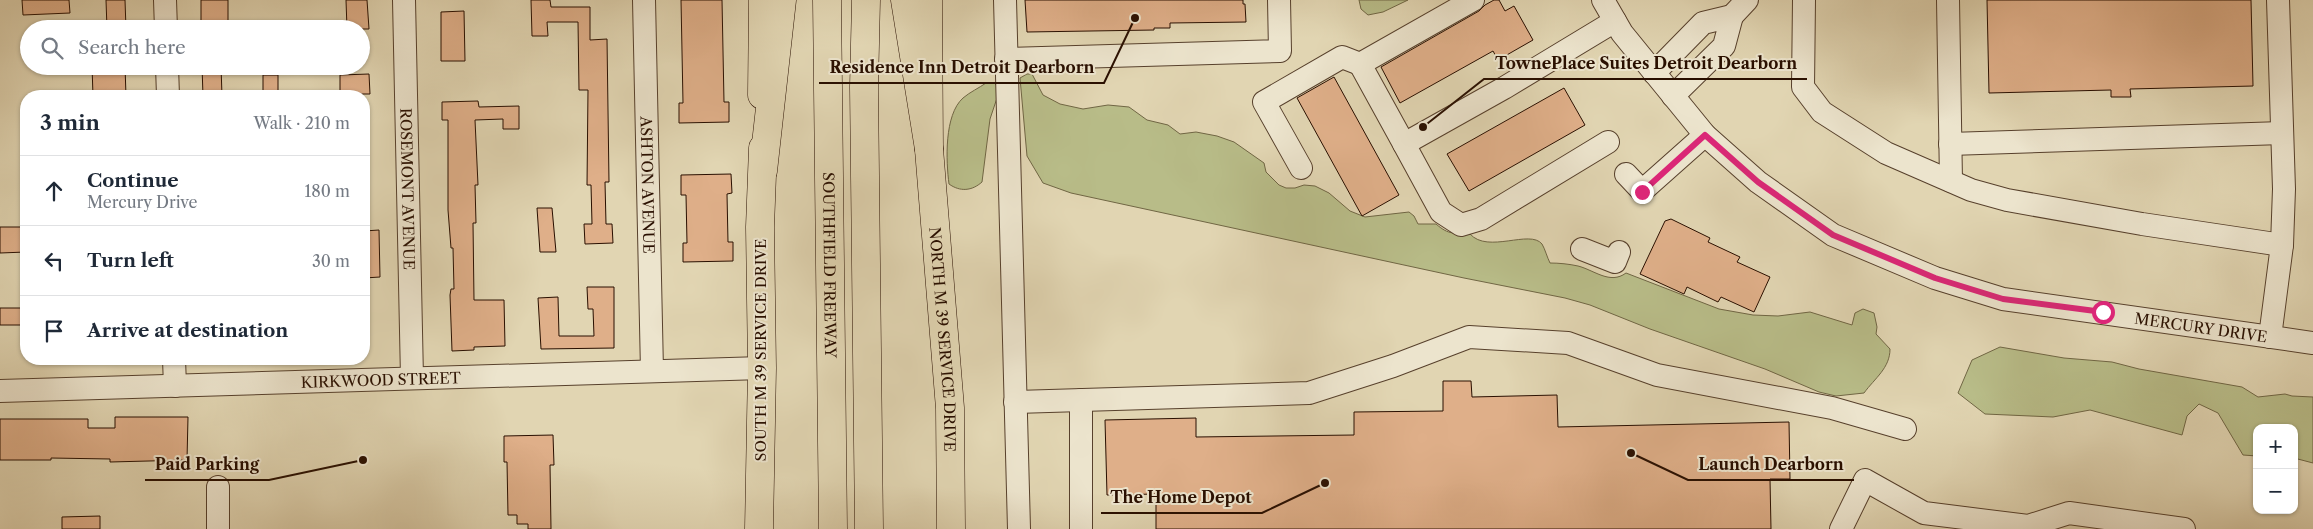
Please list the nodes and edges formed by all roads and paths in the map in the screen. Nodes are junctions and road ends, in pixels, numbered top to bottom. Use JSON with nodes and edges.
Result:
{"nodes":[{"id":1,"x":165,"y":0,"type":"edge"},
{"id":2,"x":404,"y":0,"type":"edge"},
{"id":3,"x":644,"y":0,"type":"edge"},
{"id":4,"x":763,"y":0,"type":"edge"},
{"id":5,"x":782,"y":0,"type":"edge"},
{"id":6,"x":827,"y":0,"type":"edge"},
{"id":7,"x":866,"y":0,"type":"edge"},
{"id":8,"x":905,"y":0,"type":"edge"},
{"id":9,"x":928,"y":0,"type":"edge"},
{"id":10,"x":1005,"y":0,"type":"edge"},
{"id":11,"x":1279,"y":0,"type":"edge"},
{"id":12,"x":1473,"y":0,"type":"edge"},
{"id":13,"x":1603,"y":0,"type":"edge"},
{"id":14,"x":1747,"y":0,"type":"edge"},
{"id":15,"x":1804,"y":0,"type":"edge"},
{"id":16,"x":1948,"y":0,"type":"edge"},
{"id":17,"x":2278,"y":0,"type":"edge"},
{"id":18,"x":1732,"y":16,"type":"junction"},
{"id":19,"x":166,"y":20,"type":"edge"},
{"id":20,"x":1615,"y":21,"type":"junction"},
{"id":21,"x":1006,"y":59,"type":"junction"},
{"id":22,"x":1360,"y":64,"type":"junction"},
{"id":23,"x":1654,"y":73,"type":"junction"},
{"id":24,"x":167,"y":75,"type":"edge"},
{"id":25,"x":168,"y":90,"type":"edge"},
{"id":26,"x":1673,"y":96,"type":"junction"},
{"id":27,"x":2282,"y":133,"type":"junction"},
{"id":28,"x":1705,"y":135,"type":"junction"},
{"id":29,"x":1608,"y":142,"type":"dead end"},
{"id":30,"x":1404,"y":144,"type":"junction"},
{"id":31,"x":1950,"y":144,"type":"junction"},
{"id":32,"x":929,"y":149,"type":"junction"},
{"id":33,"x":1301,"y":168,"type":"dead end"},
{"id":34,"x":763,"y":171,"type":"junction"},
{"id":35,"x":1626,"y":174,"type":"dead end"},
{"id":36,"x":1951,"y":181,"type":"junction"},
{"id":37,"x":2282,"y":244,"type":"junction"},
{"id":38,"x":1582,"y":249,"type":"dead end"},
{"id":39,"x":1619,"y":252,"type":"dead end"},
{"id":40,"x":2270,"y":337,"type":"junction"},
{"id":41,"x":2313,"y":343,"type":"edge"},
{"id":42,"x":174,"y":365,"type":"edge"},
{"id":43,"x":762,"y":368,"type":"junction"},
{"id":44,"x":652,"y":371,"type":"junction"},
{"id":45,"x":412,"y":378,"type":"junction"},
{"id":46,"x":175,"y":386,"type":"junction"},
{"id":47,"x":0,"y":391,"type":"edge"},
{"id":48,"x":1081,"y":400,"type":"junction"},
{"id":49,"x":1016,"y":402,"type":"junction"},
{"id":50,"x":950,"y":408,"type":"junction"},
{"id":51,"x":1904,"y":429,"type":"dead end"},
{"id":52,"x":760,"y":452,"type":"junction"},
{"id":53,"x":218,"y":487,"type":"dead end"},
{"id":54,"x":1920,"y":521,"type":"edge"},
{"id":55,"x":218,"y":529,"type":"edge"},
{"id":56,"x":742,"y":529,"type":"edge"},
{"id":57,"x":759,"y":529,"type":"edge"},
{"id":58,"x":833,"y":529,"type":"edge"},
{"id":59,"x":869,"y":529,"type":"edge"},
{"id":60,"x":951,"y":529,"type":"edge"},
{"id":61,"x":960,"y":529,"type":"edge"},
{"id":62,"x":1019,"y":529,"type":"edge"},
{"id":63,"x":1081,"y":529,"type":"edge"},
{"id":64,"x":1841,"y":529,"type":"edge"},
{"id":65,"x":2184,"y":529,"type":"edge"}],
"edges":[{"from":1,"to":19,"type":"street"},
{"from":2,"to":45,"type":"street","name":"ROSEMONT AVENUE"},
{"from":3,"to":44,"type":"street","name":"ASHTON AVENUE"},
{"from":4,"to":34,"type":"main road"},
{"from":5,"to":34,"type":"main road"},
{"from":6,"to":58,"type":"main road","name":"SOUTHFIELD FREEWAY"},
{"from":7,"to":59,"type":"main road"},
{"from":8,"to":32,"type":"main road"},
{"from":9,"to":32,"type":"main road"},
{"from":10,"to":21,"type":"street"},
{"from":11,"to":21,"type":"street"},
{"from":12,"to":22,"type":"street"},
{"from":13,"to":20,"type":"street","name":"MERCURY DRIVE"},
{"from":14,"to":18,"type":"street"},
{"from":15,"to":36,"type":"street"},
{"from":16,"to":31,"type":"street"},
{"from":17,"to":27,"type":"street"},
{"from":18,"to":23,"type":"street"},
{"from":18,"to":26,"type":"street"},
{"from":20,"to":23,"type":"street","name":"MERCURY DRIVE"},
{"from":20,"to":30,"type":"street"},
{"from":21,"to":49,"type":"street"},
{"from":22,"to":30,"type":"street"},
{"from":22,"to":33,"type":"street"},
{"from":23,"to":26,"type":"street","name":"MERCURY DRIVE"},
{"from":24,"to":25,"type":"street"},
{"from":26,"to":28,"type":"street","name":"MERCURY DRIVE"},
{"from":27,"to":31,"type":"street"},
{"from":27,"to":37,"type":"street"},
{"from":28,"to":35,"type":"street"},
{"from":28,"to":40,"type":"street","name":"MERCURY DRIVE"},
{"from":29,"to":30,"type":"street"},
{"from":31,"to":36,"type":"street"},
{"from":32,"to":50,"type":"main road","name":"NORTH M 39 SERVICE DRIVE"},
{"from":34,"to":43,"type":"main road","name":"SOUTH M 39 SERVICE DRIVE"},
{"from":36,"to":37,"type":"street"},
{"from":37,"to":40,"type":"street"},
{"from":38,"to":39,"type":"street"},
{"from":40,"to":41,"type":"street","name":"MERCURY DRIVE"},
{"from":42,"to":46,"type":"street"},
{"from":43,"to":44,"type":"street","name":"KIRKWOOD STREET"},
{"from":43,"to":52,"type":"main road","name":"SOUTH M 39 SERVICE DRIVE"},
{"from":44,"to":45,"type":"street","name":"KIRKWOOD STREET"},
{"from":45,"to":46,"type":"street","name":"KIRKWOOD STREET"},
{"from":46,"to":47,"type":"street","name":"KIRKWOOD STREET"},
{"from":48,"to":49,"type":"street"},
{"from":48,"to":51,"type":"street"},
{"from":48,"to":63,"type":"street"},
{"from":49,"to":62,"type":"street"},
{"from":50,"to":60,"type":"main road","name":"NORTH M 39 SERVICE DRIVE"},
{"from":50,"to":61,"type":"main road"},
{"from":52,"to":56,"type":"main road"},
{"from":52,"to":57,"type":"main road","name":"SOUTH M 39 SERVICE DRIVE"},
{"from":53,"to":55,"type":"street"},
{"from":54,"to":64,"type":"street"},
{"from":54,"to":65,"type":"street"}]}
